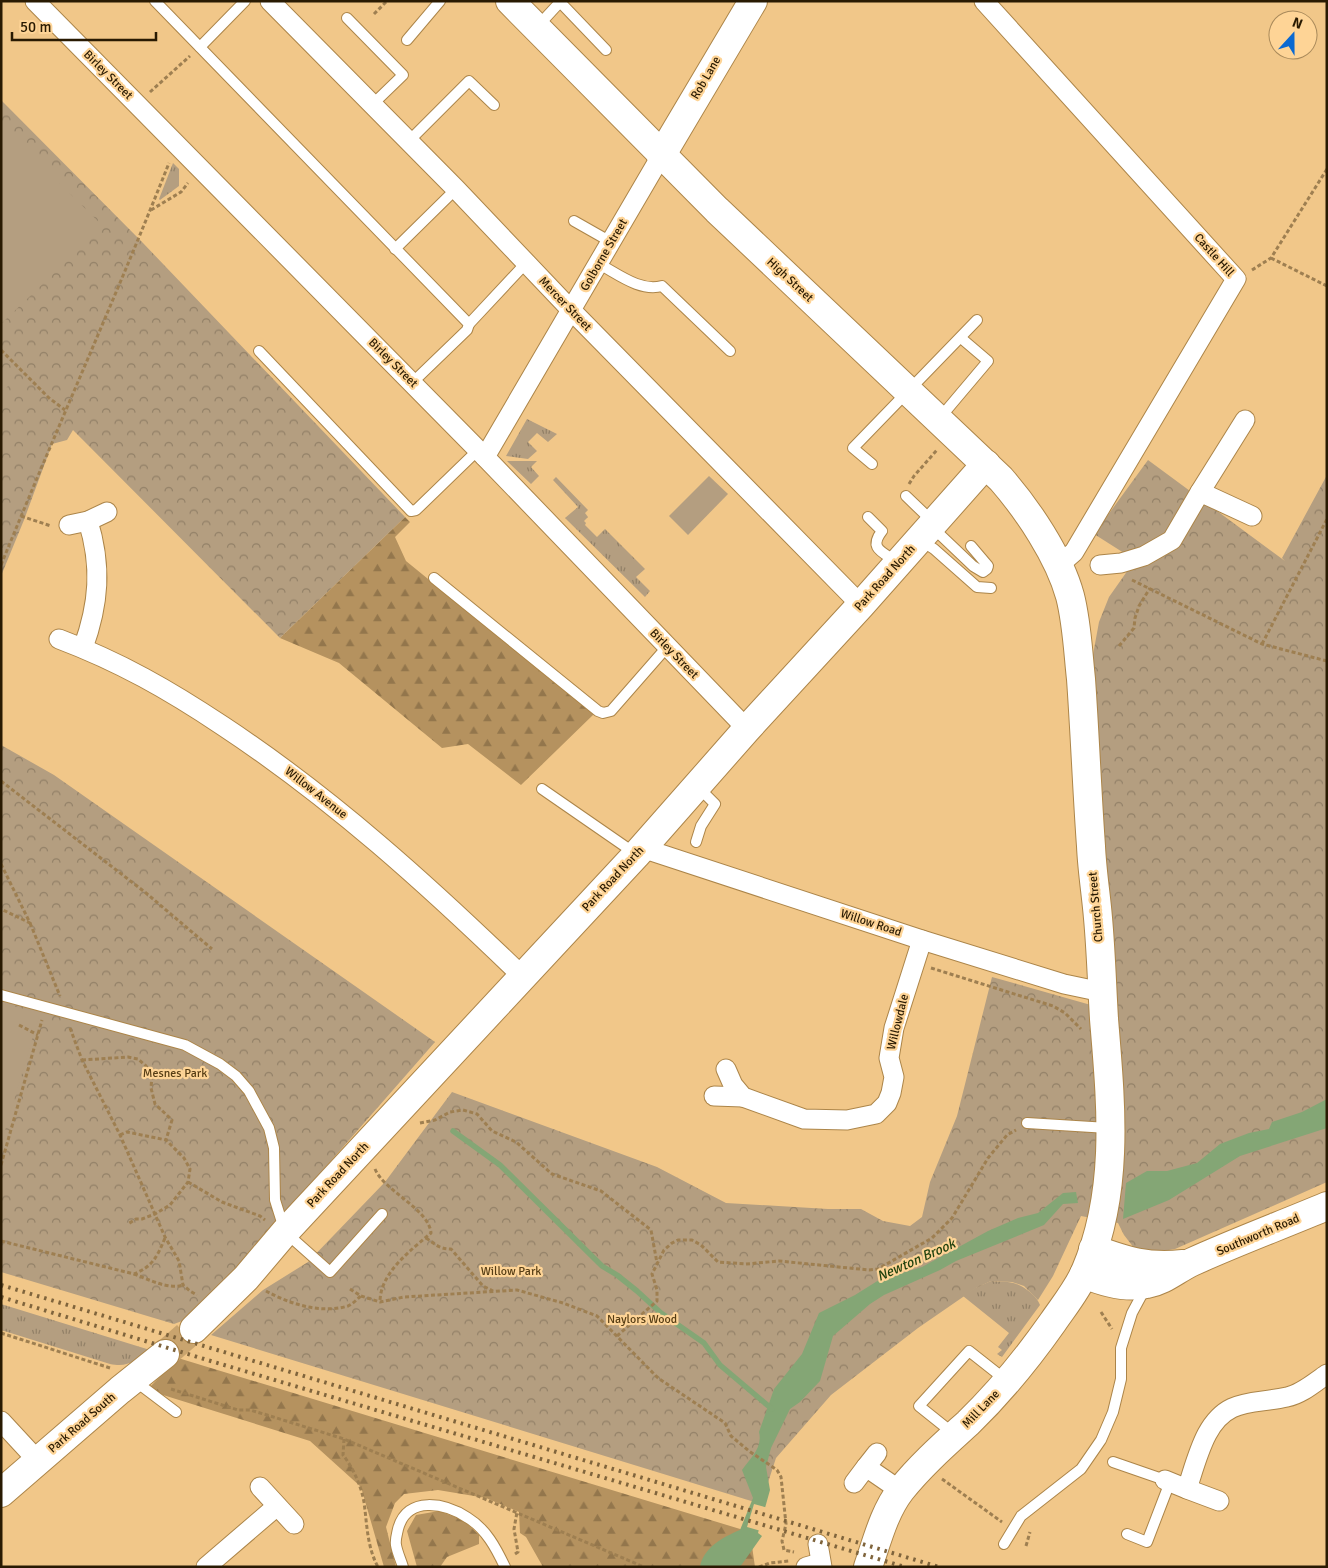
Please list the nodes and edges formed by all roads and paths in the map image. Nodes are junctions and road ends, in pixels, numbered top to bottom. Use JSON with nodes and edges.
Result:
{"nodes":[{"id":1,"x":35,"y":1,"type":"edge"},
{"id":2,"x":155,"y":1,"type":"edge"},
{"id":3,"x":245,"y":1,"type":"edge"},
{"id":4,"x":270,"y":1,"type":"edge"},
{"id":5,"x":387,"y":1,"type":"edge"},
{"id":6,"x":440,"y":1,"type":"edge"},
{"id":7,"x":510,"y":1,"type":"edge"},
{"id":8,"x":753,"y":1,"type":"edge"},
{"id":9,"x":984,"y":1,"type":"edge"},
{"id":10,"x":561,"y":2,"type":"edge"},
{"id":11,"x":374,"y":14,"type":"dead end"},
{"id":12,"x":347,"y":18,"type":"dead end"},
{"id":13,"x":537,"y":28,"type":"junction"},
{"id":14,"x":407,"y":40,"type":"dead end"},
{"id":15,"x":200,"y":47,"type":"junction"},
{"id":16,"x":606,"y":50,"type":"dead end"},
{"id":17,"x":373,"y":104,"type":"junction"},
{"id":18,"x":137,"y":105,"type":"junction"},
{"id":19,"x":494,"y":105,"type":"dead end"},
{"id":20,"x":408,"y":141,"type":"junction"},
{"id":21,"x":662,"y":156,"type":"junction"},
{"id":22,"x":172,"y":157,"type":"dead end"},
{"id":23,"x":1327,"y":169,"type":"edge"},
{"id":24,"x":192,"y":179,"type":"dead end"},
{"id":25,"x":456,"y":189,"type":"junction"},
{"id":26,"x":150,"y":211,"type":"junction"},
{"id":27,"x":574,"y":221,"type":"dead end"},
{"id":28,"x":611,"y":242,"type":"junction"},
{"id":29,"x":395,"y":249,"type":"junction"},
{"id":30,"x":1271,"y":258,"type":"junction"},
{"id":31,"x":526,"y":263,"type":"junction"},
{"id":32,"x":600,"y":264,"type":"junction"},
{"id":33,"x":1236,"y":279,"type":"junction"},
{"id":34,"x":1327,"y":286,"type":"edge"},
{"id":35,"x":571,"y":310,"type":"junction"},
{"id":36,"x":977,"y":320,"type":"dead end"},
{"id":37,"x":469,"y":324,"type":"junction"},
{"id":38,"x":961,"y":338,"type":"junction"},
{"id":39,"x":1,"y":350,"type":"edge"},
{"id":40,"x":259,"y":351,"type":"dead end"},
{"id":41,"x":730,"y":351,"type":"dead end"},
{"id":42,"x":412,"y":383,"type":"junction"},
{"id":43,"x":908,"y":391,"type":"junction"},
{"id":44,"x":65,"y":410,"type":"junction"},
{"id":45,"x":1245,"y":420,"type":"dead end"},
{"id":46,"x":940,"y":433,"type":"junction"},
{"id":47,"x":482,"y":453,"type":"junction"},
{"id":48,"x":872,"y":464,"type":"dead end"},
{"id":49,"x":986,"y":464,"type":"junction"},
{"id":50,"x":1200,"y":492,"type":"junction"},
{"id":51,"x":906,"y":496,"type":"joint"},
{"id":52,"x":107,"y":512,"type":"dead end"},
{"id":53,"x":1252,"y":516,"type":"dead end"},
{"id":54,"x":868,"y":517,"type":"dead end"},
{"id":55,"x":1327,"y":519,"type":"edge"},
{"id":56,"x":88,"y":521,"type":"junction"},
{"id":57,"x":69,"y":525,"type":"dead end"},
{"id":58,"x":928,"y":530,"type":"junction"},
{"id":59,"x":970,"y":546,"type":"dead end"},
{"id":60,"x":1066,"y":559,"type":"junction"},
{"id":61,"x":898,"y":563,"type":"junction"},
{"id":62,"x":1,"y":564,"type":"edge"},
{"id":63,"x":1100,"y":566,"type":"junction"},
{"id":64,"x":1124,"y":576,"type":"joint"},
{"id":65,"x":434,"y":578,"type":"dead end"},
{"id":66,"x":992,"y":588,"type":"dead end"},
{"id":67,"x":1150,"y":588,"type":"junction"},
{"id":68,"x":860,"y":605,"type":"junction"},
{"id":69,"x":59,"y":639,"type":"dead end"},
{"id":70,"x":1262,"y":644,"type":"junction"},
{"id":71,"x":1119,"y":646,"type":"dead end"},
{"id":72,"x":667,"y":647,"type":"junction"},
{"id":73,"x":83,"y":648,"type":"junction"},
{"id":74,"x":1327,"y":661,"type":"edge"},
{"id":75,"x":747,"y":729,"type":"junction"},
{"id":76,"x":1,"y":781,"type":"edge"},
{"id":77,"x":696,"y":786,"type":"junction"},
{"id":78,"x":542,"y":789,"type":"dead end"},
{"id":79,"x":696,"y":842,"type":"dead end"},
{"id":80,"x":639,"y":851,"type":"junction"},
{"id":81,"x":1,"y":864,"type":"edge"},
{"id":82,"x":1,"y":909,"type":"edge"},
{"id":83,"x":30,"y":923,"type":"junction"},
{"id":84,"x":922,"y":940,"type":"junction"},
{"id":85,"x":212,"y":950,"type":"dead end"},
{"id":86,"x":924,"y":966,"type":"dead end"},
{"id":87,"x":522,"y":976,"type":"junction"},
{"id":88,"x":1102,"y":992,"type":"junction"},
{"id":89,"x":1,"y":995,"type":"edge"},
{"id":90,"x":46,"y":1007,"type":"junction"},
{"id":91,"x":66,"y":1013,"type":"junction"},
{"id":92,"x":18,"y":1025,"type":"dead end"},
{"id":93,"x":1084,"y":1032,"type":"dead end"},
{"id":94,"x":38,"y":1035,"type":"junction"},
{"id":95,"x":82,"y":1060,"type":"junction"},
{"id":96,"x":726,"y":1069,"type":"dead end"},
{"id":97,"x":714,"y":1096,"type":"dead end"},
{"id":98,"x":743,"y":1097,"type":"junction"},
{"id":99,"x":408,"y":1116,"type":"junction"},
{"id":100,"x":1027,"y":1123,"type":"joint"},
{"id":101,"x":1112,"y":1128,"type":"junction"},
{"id":102,"x":120,"y":1135,"type":"junction"},
{"id":103,"x":166,"y":1140,"type":"junction"},
{"id":104,"x":373,"y":1164,"type":"dead end"},
{"id":105,"x":1,"y":1165,"type":"edge"},
{"id":106,"x":188,"y":1182,"type":"junction"},
{"id":107,"x":1327,"y":1206,"type":"edge"},
{"id":108,"x":155,"y":1214,"type":"junction"},
{"id":109,"x":382,"y":1214,"type":"dead end"},
{"id":110,"x":128,"y":1224,"type":"dead end"},
{"id":111,"x":276,"y":1227,"type":"junction"},
{"id":112,"x":165,"y":1237,"type":"junction"},
{"id":113,"x":426,"y":1238,"type":"junction"},
{"id":114,"x":1,"y":1241,"type":"edge"},
{"id":115,"x":1093,"y":1249,"type":"junction"},
{"id":116,"x":657,"y":1263,"type":"junction"},
{"id":117,"x":1190,"y":1263,"type":"junction"},
{"id":118,"x":134,"y":1274,"type":"junction"},
{"id":119,"x":1084,"y":1274,"type":"junction"},
{"id":120,"x":1148,"y":1284,"type":"junction"},
{"id":121,"x":183,"y":1285,"type":"junction"},
{"id":122,"x":350,"y":1288,"type":"dead end"},
{"id":123,"x":264,"y":1290,"type":"dead end"},
{"id":124,"x":498,"y":1292,"type":"junction"},
{"id":125,"x":361,"y":1296,"type":"junction"},
{"id":126,"x":202,"y":1297,"type":"dead end"},
{"id":127,"x":380,"y":1302,"type":"junction"},
{"id":128,"x":194,"y":1330,"type":"tunnel mouth"},
{"id":129,"x":1,"y":1333,"type":"edge"},
{"id":130,"x":617,"y":1336,"type":"junction"},
{"id":131,"x":164,"y":1354,"type":"tunnel mouth"},
{"id":132,"x":124,"y":1374,"type":"junction"},
{"id":133,"x":1327,"y":1374,"type":"edge"},
{"id":134,"x":1007,"y":1382,"type":"junction"},
{"id":135,"x":168,"y":1388,"type":"dead end"},
{"id":136,"x":176,"y":1412,"type":"dead end"},
{"id":137,"x":1,"y":1421,"type":"edge"},
{"id":138,"x":955,"y":1435,"type":"junction"},
{"id":139,"x":344,"y":1440,"type":"junction"},
{"id":140,"x":38,"y":1462,"type":"junction"},
{"id":141,"x":1113,"y":1462,"type":"dead end"},
{"id":142,"x":935,"y":1474,"type":"dead end"},
{"id":143,"x":854,"y":1483,"type":"dead end"},
{"id":144,"x":1174,"y":1484,"type":"junction"},
{"id":145,"x":260,"y":1487,"type":"dead end"},
{"id":146,"x":901,"y":1491,"type":"junction"},
{"id":147,"x":1,"y":1493,"type":"edge"},
{"id":148,"x":1219,"y":1501,"type":"dead end"},
{"id":149,"x":277,"y":1506,"type":"junction"},
{"id":150,"x":517,"y":1512,"type":"junction"},
{"id":151,"x":294,"y":1524,"type":"dead end"},
{"id":152,"x":1030,"y":1528,"type":"dead end"},
{"id":153,"x":1012,"y":1529,"type":"junction"},
{"id":154,"x":1127,"y":1534,"type":"dead end"},
{"id":155,"x":818,"y":1544,"type":"dead end"},
{"id":156,"x":1004,"y":1544,"type":"dead end"},
{"id":157,"x":1026,"y":1546,"type":"dead end"},
{"id":158,"x":778,"y":1562,"type":"dead end"},
{"id":159,"x":504,"y":1564,"type":"edge"},
{"id":160,"x":816,"y":1566,"type":"edge"},
{"id":161,"x":206,"y":1567,"type":"edge"},
{"id":162,"x":378,"y":1567,"type":"edge"},
{"id":163,"x":403,"y":1567,"type":"edge"},
{"id":164,"x":644,"y":1567,"type":"edge"},
{"id":165,"x":760,"y":1567,"type":"edge"},
{"id":166,"x":868,"y":1567,"type":"edge"}],
"edges":[{"from":1,"to":18,"type":"street","name":"Birley Street"},
{"from":2,"to":15,"type":"lane"},
{"from":3,"to":15,"type":"lane"},
{"from":4,"to":17,"type":"street","name":"Mercer Street"},
{"from":5,"to":11,"type":"path"},
{"from":6,"to":14,"type":"lane"},
{"from":7,"to":13,"type":"main road","name":"High Street"},
{"from":8,"to":21,"type":"main road","name":"Rob Lane"},
{"from":9,"to":33,"type":"street","name":"Castle Hill"},
{"from":10,"to":13,"type":"lane"},
{"from":10,"to":16,"type":"lane"},
{"from":12,"to":17,"type":"lane"},
{"from":13,"to":21,"type":"main road","name":"High Street"},
{"from":15,"to":18,"type":"path"},
{"from":15,"to":29,"type":"lane"},
{"from":17,"to":20,"type":"street","name":"Mercer Street"},
{"from":18,"to":42,"type":"street","name":"Birley Street"},
{"from":19,"to":20,"type":"lane"},
{"from":20,"to":25,"type":"street","name":"Mercer Street"},
{"from":21,"to":28,"type":"street","name":"Golborne Street"},
{"from":21,"to":43,"type":"main road","name":"High Street"},
{"from":22,"to":26,"type":"path"},
{"from":23,"to":30,"type":"path"},
{"from":24,"to":26,"type":"path"},
{"from":25,"to":29,"type":"lane"},
{"from":25,"to":31,"type":"street","name":"Mercer Street"},
{"from":26,"to":44,"type":"path"},
{"from":27,"to":28,"type":"lane"},
{"from":28,"to":32,"type":"street","name":"Golborne Street"},
{"from":29,"to":37,"type":"lane"},
{"from":30,"to":33,"type":"path"},
{"from":30,"to":34,"type":"path"},
{"from":31,"to":35,"type":"street","name":"Mercer Street"},
{"from":31,"to":37,"type":"lane"},
{"from":32,"to":35,"type":"street","name":"Golborne Street"},
{"from":32,"to":41,"type":"lane"},
{"from":33,"to":60,"type":"street","name":"Castle Hill"},
{"from":35,"to":47,"type":"street","name":"Golborne Street"},
{"from":35,"to":68,"type":"street","name":"Mercer Street"},
{"from":36,"to":38,"type":"lane"},
{"from":37,"to":42,"type":"lane"},
{"from":38,"to":43,"type":"lane"},
{"from":38,"to":46,"type":"lane"},
{"from":39,"to":44,"type":"path"},
{"from":40,"to":47,"type":"lane"},
{"from":42,"to":47,"type":"street","name":"Birley Street"},
{"from":43,"to":46,"type":"main road","name":"High Street"},
{"from":43,"to":48,"type":"lane"},
{"from":44,"to":62,"type":"path"},
{"from":45,"to":50,"type":"street"},
{"from":46,"to":49,"type":"main road","name":"High Street"},
{"from":46,"to":51,"type":"path"},
{"from":47,"to":72,"type":"street","name":"Birley Street"},
{"from":49,"to":58,"type":"main road","name":"Park Road North"},
{"from":49,"to":60,"type":"main road","name":"High Street"},
{"from":50,"to":53,"type":"street"},
{"from":50,"to":63,"type":"street"},
{"from":51,"to":58,"type":"lane"},
{"from":52,"to":56,"type":"street"},
{"from":54,"to":61,"type":"lane"},
{"from":55,"to":70,"type":"path"},
{"from":56,"to":57,"type":"street"},
{"from":56,"to":73,"type":"street"},
{"from":58,"to":59,"type":"lane"},
{"from":58,"to":61,"type":"main road","name":"Park Road North"},
{"from":58,"to":66,"type":"lane"},
{"from":60,"to":63,"type":"street"},
{"from":60,"to":88,"type":"main road","name":"Church Street"},
{"from":61,"to":68,"type":"main road","name":"Park Road North"},
{"from":63,"to":64,"type":"street"},
{"from":64,"to":67,"type":"path"},
{"from":65,"to":72,"type":"lane"},
{"from":67,"to":70,"type":"path"},
{"from":67,"to":71,"type":"path"},
{"from":68,"to":75,"type":"main road","name":"Park Road North"},
{"from":69,"to":73,"type":"street","name":"Willow Avenue"},
{"from":70,"to":74,"type":"path"},
{"from":72,"to":75,"type":"street","name":"Birley Street"},
{"from":73,"to":87,"type":"street","name":"Willow Avenue"},
{"from":75,"to":77,"type":"main road","name":"Park Road North"},
{"from":76,"to":85,"type":"path"},
{"from":77,"to":79,"type":"lane"},
{"from":77,"to":80,"type":"main road","name":"Park Road North"},
{"from":78,"to":80,"type":"lane"},
{"from":80,"to":84,"type":"street","name":"Willow Road"},
{"from":80,"to":87,"type":"main road","name":"Park Road North"},
{"from":81,"to":83,"type":"path"},
{"from":82,"to":83,"type":"path"},
{"from":83,"to":91,"type":"path"},
{"from":84,"to":88,"type":"street","name":"Willow Road"},
{"from":84,"to":98,"type":"street","name":"Willowdale"},
{"from":86,"to":93,"type":"path"},
{"from":87,"to":99,"type":"main road","name":"Park Road North"},
{"from":88,"to":101,"type":"main road","name":"Church Street"},
{"from":89,"to":90,"type":"lane"},
{"from":90,"to":91,"type":"lane"},
{"from":90,"to":94,"type":"path"},
{"from":91,"to":95,"type":"path"},
{"from":91,"to":111,"type":"lane"},
{"from":92,"to":94,"type":"path"},
{"from":94,"to":105,"type":"path"},
{"from":95,"to":102,"type":"path"},
{"from":95,"to":103,"type":"path"},
{"from":96,"to":98,"type":"street"},
{"from":97,"to":98,"type":"street","name":"Willowdale"},
{"from":99,"to":111,"type":"main road","name":"Park Road North"},
{"from":99,"to":116,"type":"path"},
{"from":100,"to":101,"type":"lane"},
{"from":100,"to":116,"type":"path"},
{"from":101,"to":115,"type":"main road","name":"Church Street"},
{"from":102,"to":103,"type":"path"},
{"from":102,"to":108,"type":"path"},
{"from":103,"to":106,"type":"path"},
{"from":104,"to":113,"type":"path"},
{"from":106,"to":108,"type":"path"},
{"from":106,"to":111,"type":"path"},
{"from":107,"to":117,"type":"main road","name":"Southworth Road"},
{"from":108,"to":110,"type":"path"},
{"from":108,"to":112,"type":"path"},
{"from":109,"to":111,"type":"lane"},
{"from":111,"to":128,"type":"main road","name":"Park Road North"},
{"from":112,"to":118,"type":"path"},
{"from":112,"to":121,"type":"path"},
{"from":113,"to":124,"type":"path"},
{"from":113,"to":127,"type":"path"},
{"from":114,"to":118,"type":"path"},
{"from":115,"to":117,"type":"main road","name":"Southworth Road"},
{"from":115,"to":119,"type":"main road","name":"Mill Lane"},
{"from":116,"to":130,"type":"path"},
{"from":117,"to":120,"type":"main road","name":"Southworth Road"},
{"from":118,"to":121,"type":"path"},
{"from":119,"to":120,"type":"main road","name":"Southworth Road"},
{"from":119,"to":134,"type":"main road","name":"Mill Lane"},
{"from":120,"to":153,"type":"lane"},
{"from":121,"to":126,"type":"path"},
{"from":122,"to":125,"type":"path"},
{"from":123,"to":125,"type":"path"},
{"from":124,"to":127,"type":"path"},
{"from":124,"to":130,"type":"path"},
{"from":125,"to":127,"type":"path"},
{"from":129,"to":132,"type":"path"},
{"from":130,"to":160,"type":"path"},
{"from":131,"to":132,"type":"main road","name":"Park Road South"},
{"from":132,"to":136,"type":"lane"},
{"from":132,"to":140,"type":"main road","name":"Park Road South"},
{"from":133,"to":144,"type":"street"},
{"from":134,"to":138,"type":"main road","name":"Mill Lane"},
{"from":134,"to":138,"type":"lane"},
{"from":135,"to":139,"type":"path"},
{"from":137,"to":140,"type":"street"},
{"from":138,"to":146,"type":"main road","name":"Mill Lane"},
{"from":139,"to":150,"type":"path"},
{"from":139,"to":162,"type":"path"},
{"from":140,"to":147,"type":"main road","name":"Park Road South"},
{"from":141,"to":144,"type":"lane"},
{"from":142,"to":153,"type":"path"},
{"from":143,"to":146,"type":"street"},
{"from":144,"to":148,"type":"street"},
{"from":144,"to":154,"type":"lane"},
{"from":145,"to":149,"type":"street"},
{"from":146,"to":166,"type":"main road","name":"Mill Lane"},
{"from":149,"to":151,"type":"street"},
{"from":149,"to":161,"type":"street"},
{"from":150,"to":159,"type":"path"},
{"from":150,"to":164,"type":"path"},
{"from":152,"to":157,"type":"path"},
{"from":153,"to":156,"type":"lane"},
{"from":155,"to":160,"type":"street"},
{"from":158,"to":165,"type":"path"},
{"from":159,"to":163,"type":"lane"}]}
